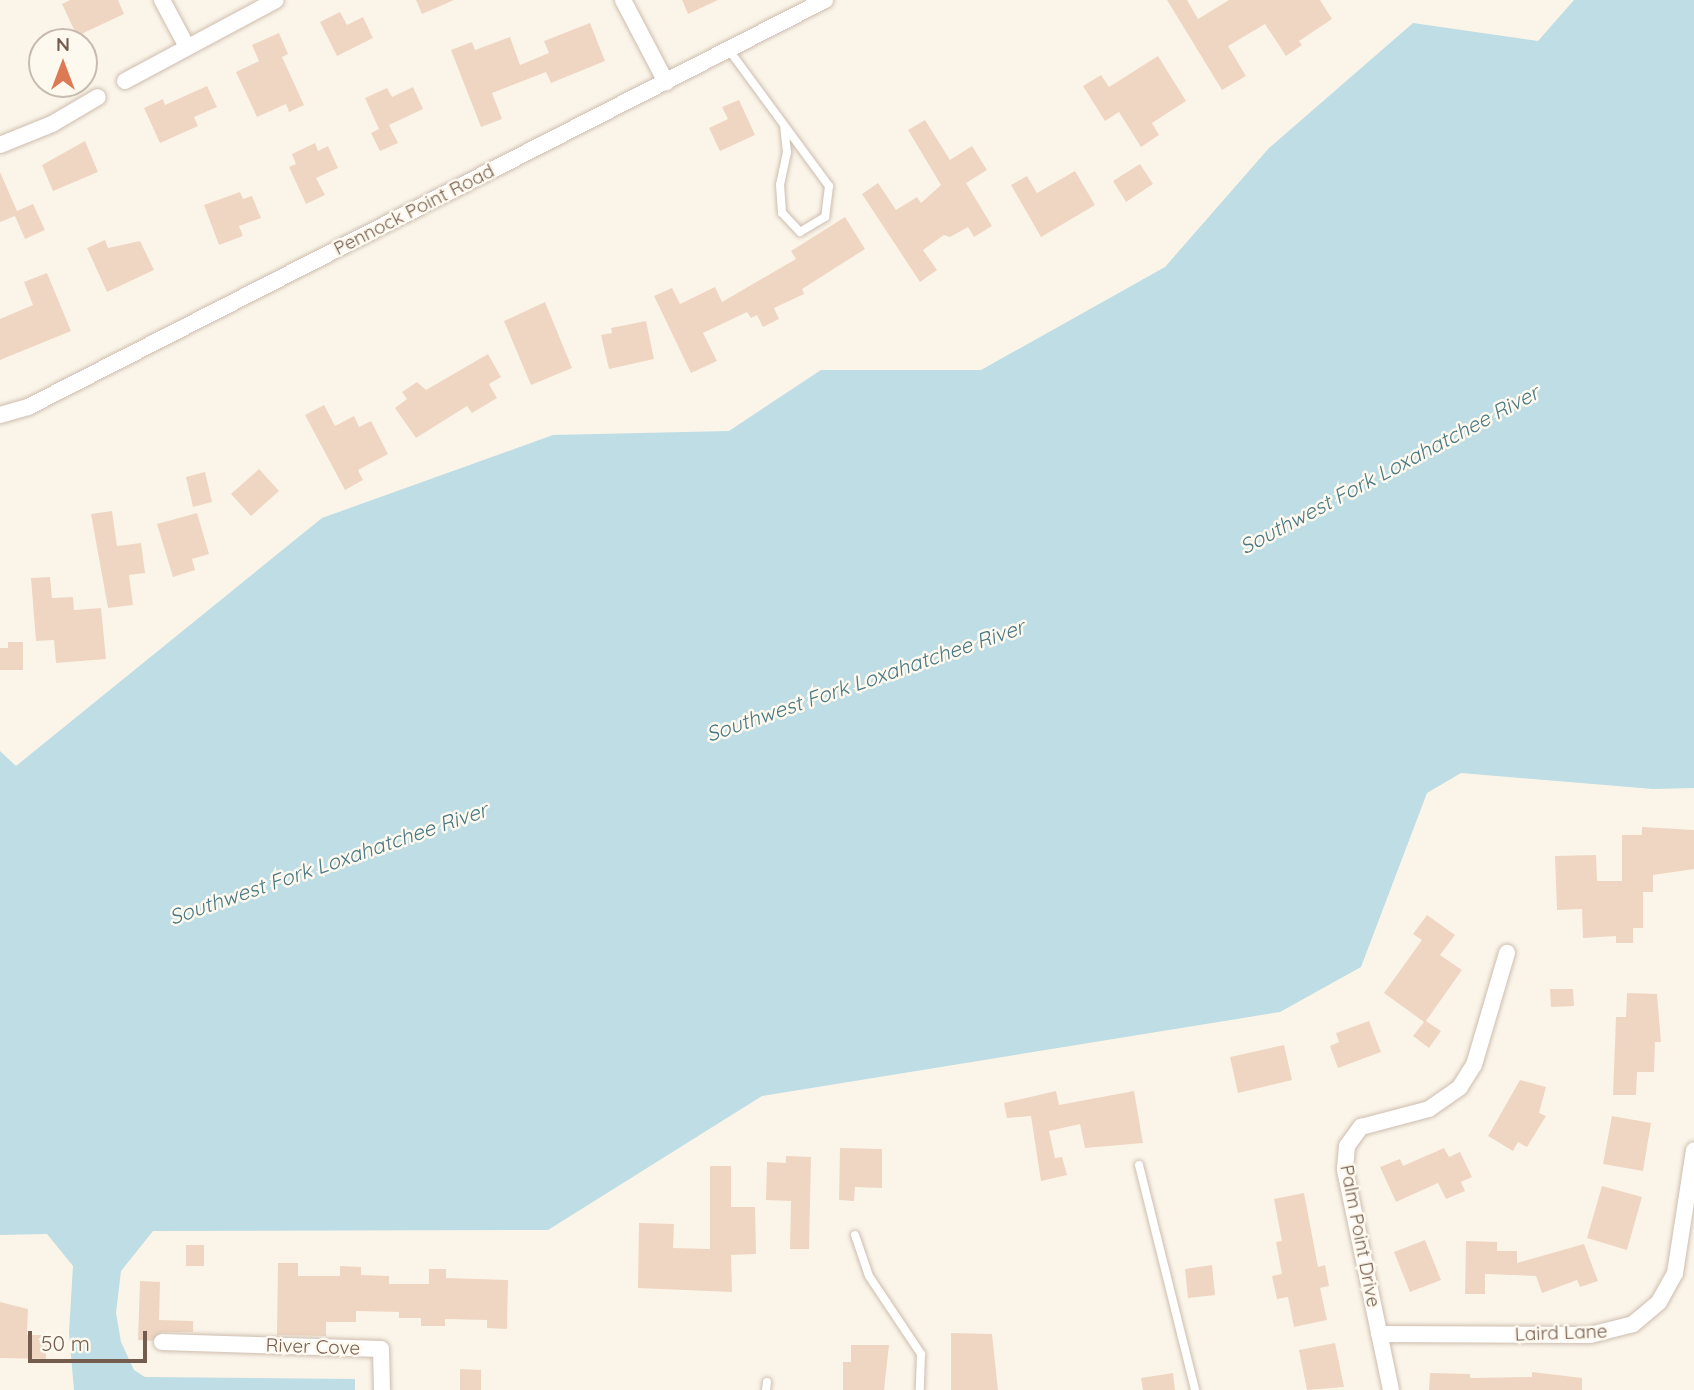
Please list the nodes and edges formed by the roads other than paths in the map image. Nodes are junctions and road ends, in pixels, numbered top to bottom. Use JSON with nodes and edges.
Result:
{"nodes":[{"id":1,"x":162,"y":0,"type":"edge"},
{"id":2,"x":276,"y":0,"type":"edge"},
{"id":3,"x":623,"y":0,"type":"edge"},
{"id":4,"x":825,"y":0,"type":"edge"},
{"id":5,"x":186,"y":45,"type":"junction"},
{"id":6,"x":729,"y":50,"type":"junction"},
{"id":7,"x":125,"y":81,"type":"dead end"},
{"id":8,"x":666,"y":82,"type":"junction"},
{"id":9,"x":96,"y":98,"type":"edge"},
{"id":10,"x":784,"y":126,"type":"junction"},
{"id":11,"x":0,"y":145,"type":"edge"},
{"id":12,"x":0,"y":415,"type":"edge"},
{"id":13,"x":1507,"y":953,"type":"dead end"},
{"id":14,"x":1694,"y":1150,"type":"edge"},
{"id":15,"x":1139,"y":1165,"type":"dead end"},
{"id":16,"x":855,"y":1235,"type":"dead end"},
{"id":17,"x":1379,"y":1334,"type":"junction"},
{"id":18,"x":162,"y":1342,"type":"dead end"},
{"id":19,"x":382,"y":1390,"type":"edge"},
{"id":20,"x":920,"y":1390,"type":"edge"},
{"id":21,"x":1195,"y":1390,"type":"edge"},
{"id":22,"x":1391,"y":1390,"type":"edge"}],
"edges":[{"from":1,"to":5,"type":"street"},
{"from":2,"to":5,"type":"street"},
{"from":3,"to":8,"type":"street"},
{"from":4,"to":6,"type":"street","name":"Pennock Point Road"},
{"from":5,"to":7,"type":"street"},
{"from":6,"to":8,"type":"street","name":"Pennock Point Road"},
{"from":6,"to":10,"type":"lane"},
{"from":8,"to":12,"type":"street","name":"Pennock Point Road"},
{"from":9,"to":11,"type":"street"},
{"from":10,"to":10,"type":"lane"},
{"from":13,"to":17,"type":"street","name":"Palm Point Drive"},
{"from":14,"to":17,"type":"street","name":"Laird Lane"},
{"from":15,"to":21,"type":"lane"},
{"from":16,"to":20,"type":"lane"},
{"from":17,"to":22,"type":"street","name":"Palm Point Drive"},
{"from":18,"to":19,"type":"street","name":"River Cove"}]}
